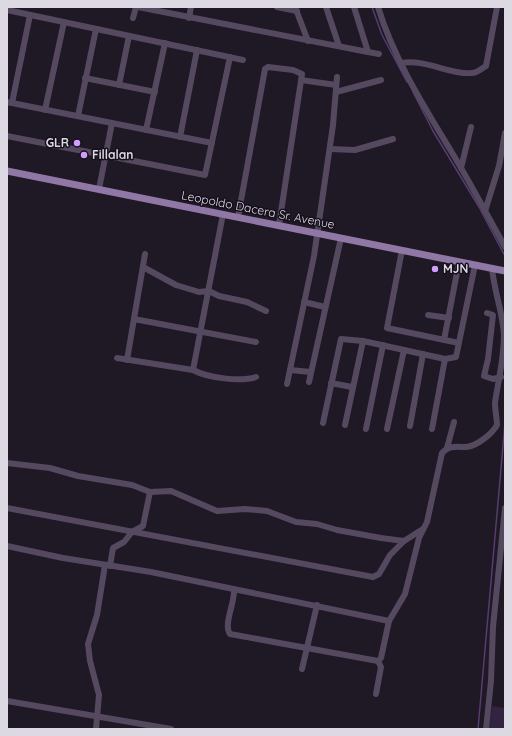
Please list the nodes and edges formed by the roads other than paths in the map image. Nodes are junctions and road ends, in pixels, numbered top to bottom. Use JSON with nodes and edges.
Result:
{"nodes":[{"id":1,"x":137,"y":7,"type":"edge"},
{"id":2,"x":191,"y":7,"type":"edge"},
{"id":3,"x":277,"y":7,"type":"edge"},
{"id":4,"x":326,"y":7,"type":"edge"},
{"id":5,"x":354,"y":7,"type":"edge"},
{"id":6,"x":378,"y":7,"type":"edge"},
{"id":7,"x":497,"y":7,"type":"edge"},
{"id":8,"x":163,"y":9,"type":"edge"},
{"id":9,"x":296,"y":9,"type":"edge"},
{"id":10,"x":7,"y":10,"type":"edge"},
{"id":11,"x":30,"y":15,"type":"junction"},
{"id":12,"x":134,"y":18,"type":"dead end"},
{"id":13,"x":189,"y":18,"type":"junction"},
{"id":14,"x":64,"y":22,"type":"junction"},
{"id":15,"x":96,"y":29,"type":"junction"},
{"id":16,"x":129,"y":36,"type":"junction"},
{"id":17,"x":308,"y":41,"type":"junction"},
{"id":18,"x":165,"y":43,"type":"junction"},
{"id":19,"x":339,"y":46,"type":"junction"},
{"id":20,"x":197,"y":50,"type":"junction"},
{"id":21,"x":368,"y":52,"type":"junction"},
{"id":22,"x":378,"y":54,"type":"dead end"},
{"id":23,"x":230,"y":57,"type":"junction"},
{"id":24,"x":243,"y":60,"type":"dead end"},
{"id":25,"x":401,"y":63,"type":"junction"},
{"id":26,"x":337,"y":77,"type":"dead end"},
{"id":27,"x":86,"y":78,"type":"junction"},
{"id":28,"x":301,"y":80,"type":"junction"},
{"id":29,"x":381,"y":80,"type":"dead end"},
{"id":30,"x":119,"y":85,"type":"junction"},
{"id":31,"x":336,"y":89,"type":"junction"},
{"id":32,"x":155,"y":92,"type":"junction"},
{"id":33,"x":9,"y":102,"type":"edge"},
{"id":34,"x":45,"y":110,"type":"junction"},
{"id":35,"x":78,"y":116,"type":"junction"},
{"id":36,"x":112,"y":123,"type":"junction"},
{"id":37,"x":471,"y":127,"type":"dead end"},
{"id":38,"x":146,"y":130,"type":"junction"},
{"id":39,"x":505,"y":133,"type":"edge"},
{"id":40,"x":7,"y":136,"type":"edge"},
{"id":41,"x":180,"y":137,"type":"junction"},
{"id":42,"x":393,"y":139,"type":"dead end"},
{"id":43,"x":212,"y":143,"type":"junction"},
{"id":44,"x":330,"y":149,"type":"junction"},
{"id":45,"x":106,"y":155,"type":"junction"},
{"id":46,"x":461,"y":168,"type":"junction"},
{"id":47,"x":7,"y":171,"type":"edge"},
{"id":48,"x":99,"y":189,"type":"junction"},
{"id":49,"x":484,"y":211,"type":"junction"},
{"id":50,"x":223,"y":214,"type":"junction"},
{"id":51,"x":238,"y":217,"type":"junction"},
{"id":52,"x":279,"y":226,"type":"junction"},
{"id":53,"x":317,"y":233,"type":"junction"},
{"id":54,"x":341,"y":238,"type":"junction"},
{"id":55,"x":505,"y":247,"type":"edge"},
{"id":56,"x":402,"y":250,"type":"junction"},
{"id":57,"x":146,"y":254,"type":"dead end"},
{"id":58,"x":459,"y":262,"type":"junction"},
{"id":59,"x":475,"y":265,"type":"junction"},
{"id":60,"x":143,"y":267,"type":"junction"},
{"id":61,"x":492,"y":268,"type":"junction"},
{"id":62,"x":505,"y":271,"type":"edge"},
{"id":63,"x":210,"y":291,"type":"junction"},
{"id":64,"x":304,"y":302,"type":"junction"},
{"id":65,"x":325,"y":307,"type":"junction"},
{"id":66,"x":266,"y":311,"type":"dead end"},
{"id":67,"x":487,"y":313,"type":"dead end"},
{"id":68,"x":428,"y":315,"type":"dead end"},
{"id":69,"x":448,"y":318,"type":"junction"},
{"id":70,"x":134,"y":319,"type":"junction"},
{"id":71,"x":200,"y":331,"type":"junction"},
{"id":72,"x":444,"y":340,"type":"junction"},
{"id":73,"x":363,"y":341,"type":"junction"},
{"id":74,"x":256,"y":342,"type":"dead end"},
{"id":75,"x":459,"y":343,"type":"junction"},
{"id":76,"x":383,"y":345,"type":"junction"},
{"id":77,"x":404,"y":350,"type":"junction"},
{"id":78,"x":423,"y":354,"type":"junction"},
{"id":79,"x":117,"y":358,"type":"dead end"},
{"id":80,"x":445,"y":359,"type":"junction"},
{"id":81,"x":127,"y":360,"type":"junction"},
{"id":82,"x":193,"y":370,"type":"junction"},
{"id":83,"x":290,"y":370,"type":"junction"},
{"id":84,"x":311,"y":372,"type":"junction"},
{"id":85,"x":256,"y":377,"type":"dead end"},
{"id":86,"x":501,"y":377,"type":"junction"},
{"id":87,"x":310,"y":382,"type":"dead end"},
{"id":88,"x":331,"y":383,"type":"junction"},
{"id":89,"x":287,"y":384,"type":"dead end"},
{"id":90,"x":352,"y":387,"type":"junction"},
{"id":91,"x":454,"y":422,"type":"dead end"},
{"id":92,"x":323,"y":423,"type":"dead end"},
{"id":93,"x":345,"y":425,"type":"dead end"},
{"id":94,"x":410,"y":426,"type":"dead end"},
{"id":95,"x":366,"y":429,"type":"dead end"},
{"id":96,"x":387,"y":429,"type":"dead end"},
{"id":97,"x":432,"y":429,"type":"dead end"},
{"id":98,"x":447,"y":448,"type":"junction"},
{"id":99,"x":7,"y":464,"type":"edge"},
{"id":100,"x":150,"y":492,"type":"junction"},
{"id":101,"x":7,"y":508,"type":"edge"},
{"id":102,"x":505,"y":508,"type":"edge"},
{"id":103,"x":423,"y":529,"type":"junction"},
{"id":104,"x":132,"y":532,"type":"junction"},
{"id":105,"x":404,"y":541,"type":"junction"},
{"id":106,"x":7,"y":546,"type":"edge"},
{"id":107,"x":107,"y":566,"type":"junction"},
{"id":108,"x":234,"y":590,"type":"junction"},
{"id":109,"x":317,"y":605,"type":"junction"},
{"id":110,"x":389,"y":621,"type":"junction"},
{"id":111,"x":308,"y":649,"type":"junction"},
{"id":112,"x":378,"y":661,"type":"junction"},
{"id":113,"x":302,"y":669,"type":"dead end"},
{"id":114,"x":376,"y":694,"type":"dead end"},
{"id":115,"x":7,"y":701,"type":"edge"},
{"id":116,"x":98,"y":717,"type":"junction"},
{"id":117,"x":96,"y":729,"type":"edge"},
{"id":118,"x":171,"y":729,"type":"edge"},
{"id":119,"x":486,"y":729,"type":"edge"}],
"edges":[{"from":1,"to":8,"type":"street"},
{"from":1,"to":12,"type":"street"},
{"from":2,"to":13,"type":"street"},
{"from":3,"to":9,"type":"street"},
{"from":4,"to":19,"type":"street"},
{"from":5,"to":21,"type":"street"},
{"from":6,"to":25,"type":"street"},
{"from":7,"to":25,"type":"street"},
{"from":8,"to":13,"type":"street"},
{"from":9,"to":17,"type":"street"},
{"from":10,"to":11,"type":"street"},
{"from":11,"to":14,"type":"street"},
{"from":11,"to":33,"type":"street"},
{"from":13,"to":17,"type":"street"},
{"from":14,"to":15,"type":"street"},
{"from":14,"to":34,"type":"street"},
{"from":15,"to":16,"type":"street"},
{"from":15,"to":27,"type":"street"},
{"from":16,"to":18,"type":"street"},
{"from":16,"to":30,"type":"street"},
{"from":17,"to":19,"type":"street"},
{"from":18,"to":20,"type":"street"},
{"from":18,"to":32,"type":"street"},
{"from":19,"to":21,"type":"street"},
{"from":20,"to":23,"type":"street"},
{"from":20,"to":41,"type":"street"},
{"from":21,"to":22,"type":"street"},
{"from":23,"to":24,"type":"street"},
{"from":23,"to":43,"type":"street"},
{"from":25,"to":46,"type":"street"},
{"from":26,"to":31,"type":"street"},
{"from":27,"to":30,"type":"street"},
{"from":27,"to":35,"type":"street"},
{"from":28,"to":31,"type":"street"},
{"from":28,"to":51,"type":"street"},
{"from":28,"to":52,"type":"street"},
{"from":29,"to":31,"type":"street"},
{"from":30,"to":32,"type":"street"},
{"from":31,"to":44,"type":"street"},
{"from":32,"to":38,"type":"street"},
{"from":33,"to":34,"type":"street"},
{"from":34,"to":35,"type":"street"},
{"from":35,"to":36,"type":"street"},
{"from":36,"to":38,"type":"street"},
{"from":36,"to":45,"type":"street"},
{"from":37,"to":46,"type":"street"},
{"from":38,"to":41,"type":"street"},
{"from":39,"to":49,"type":"street"},
{"from":40,"to":45,"type":"street"},
{"from":41,"to":43,"type":"street"},
{"from":42,"to":44,"type":"street"},
{"from":43,"to":45,"type":"street"},
{"from":44,"to":53,"type":"street"},
{"from":45,"to":48,"type":"street"},
{"from":46,"to":49,"type":"street"},
{"from":47,"to":48,"type":"main road","name":"Leopoldo Dacera Sr. Avenue"},
{"from":48,"to":50,"type":"main road","name":"Leopoldo Dacera Sr. Avenue"},
{"from":49,"to":55,"type":"street"},
{"from":50,"to":51,"type":"main road","name":"Leopoldo Dacera Sr. Avenue"},
{"from":50,"to":63,"type":"street"},
{"from":51,"to":52,"type":"main road","name":"Leopoldo Dacera Sr. Avenue"},
{"from":52,"to":53,"type":"main road","name":"Leopoldo Dacera Sr. Avenue"},
{"from":53,"to":54,"type":"main road","name":"Leopoldo Dacera Sr. Avenue"},
{"from":53,"to":64,"type":"street"},
{"from":54,"to":56,"type":"main road","name":"Leopoldo Dacera Sr. Avenue"},
{"from":54,"to":65,"type":"street"},
{"from":56,"to":58,"type":"main road","name":"Leopoldo Dacera Sr. Avenue"},
{"from":56,"to":72,"type":"street"},
{"from":57,"to":60,"type":"street"},
{"from":58,"to":59,"type":"main road","name":"Leopoldo Dacera Sr. Avenue"},
{"from":58,"to":69,"type":"street"},
{"from":59,"to":61,"type":"main road","name":"Leopoldo Dacera Sr. Avenue"},
{"from":59,"to":75,"type":"street"},
{"from":60,"to":63,"type":"street"},
{"from":60,"to":70,"type":"street"},
{"from":61,"to":62,"type":"main road","name":"Leopoldo Dacera Sr. Avenue"},
{"from":61,"to":86,"type":"street"},
{"from":63,"to":66,"type":"street"},
{"from":63,"to":71,"type":"street"},
{"from":64,"to":65,"type":"street"},
{"from":64,"to":83,"type":"street"},
{"from":65,"to":84,"type":"street"},
{"from":67,"to":86,"type":"street"},
{"from":68,"to":69,"type":"street"},
{"from":69,"to":72,"type":"street"},
{"from":70,"to":71,"type":"street"},
{"from":70,"to":81,"type":"street"},
{"from":71,"to":74,"type":"street"},
{"from":71,"to":82,"type":"street"},
{"from":72,"to":75,"type":"street"},
{"from":73,"to":76,"type":"street"},
{"from":73,"to":88,"type":"street"},
{"from":73,"to":90,"type":"street"},
{"from":75,"to":80,"type":"street"},
{"from":76,"to":77,"type":"street"},
{"from":76,"to":95,"type":"street"},
{"from":77,"to":78,"type":"street"},
{"from":77,"to":96,"type":"street"},
{"from":78,"to":80,"type":"street"},
{"from":78,"to":94,"type":"street"},
{"from":79,"to":81,"type":"street"},
{"from":80,"to":97,"type":"street"},
{"from":81,"to":82,"type":"street"},
{"from":82,"to":85,"type":"street"},
{"from":83,"to":84,"type":"street"},
{"from":83,"to":89,"type":"street"},
{"from":84,"to":87,"type":"street"},
{"from":86,"to":98,"type":"street"},
{"from":88,"to":90,"type":"street"},
{"from":88,"to":92,"type":"street"},
{"from":90,"to":93,"type":"street"},
{"from":91,"to":98,"type":"street"},
{"from":98,"to":103,"type":"street"},
{"from":99,"to":100,"type":"street"},
{"from":100,"to":104,"type":"street"},
{"from":100,"to":105,"type":"street"},
{"from":101,"to":104,"type":"street"},
{"from":102,"to":119,"type":"street"},
{"from":103,"to":105,"type":"street"},
{"from":103,"to":110,"type":"street"},
{"from":104,"to":105,"type":"street"},
{"from":104,"to":107,"type":"street"},
{"from":106,"to":107,"type":"street"},
{"from":107,"to":108,"type":"street"},
{"from":107,"to":116,"type":"street"},
{"from":108,"to":109,"type":"street"},
{"from":108,"to":111,"type":"street"},
{"from":109,"to":110,"type":"street"},
{"from":109,"to":111,"type":"street"},
{"from":110,"to":112,"type":"street"},
{"from":111,"to":112,"type":"street"},
{"from":111,"to":113,"type":"street"},
{"from":112,"to":114,"type":"street"},
{"from":115,"to":116,"type":"street"},
{"from":116,"to":117,"type":"street"},
{"from":116,"to":118,"type":"street"}]}
